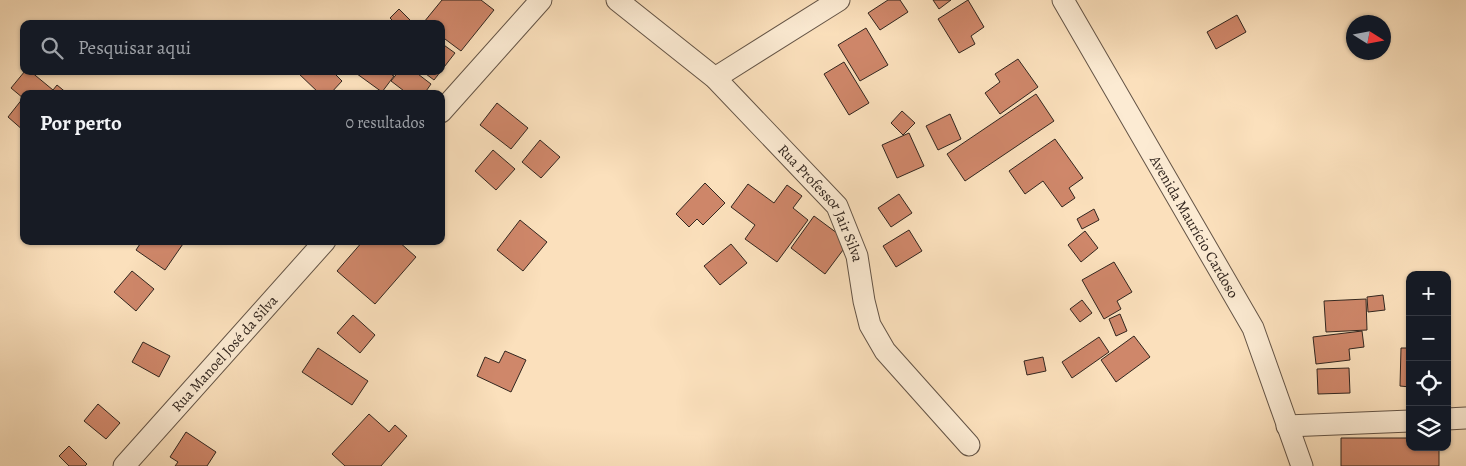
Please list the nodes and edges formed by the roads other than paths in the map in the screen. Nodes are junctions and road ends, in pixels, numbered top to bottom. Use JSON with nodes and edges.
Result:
{"nodes":[{"id":1,"x":541,"y":0,"type":"edge"},
{"id":2,"x":616,"y":0,"type":"edge"},
{"id":3,"x":839,"y":0,"type":"edge"},
{"id":4,"x":1063,"y":0,"type":"edge"},
{"id":5,"x":715,"y":78,"type":"junction"},
{"id":6,"x":445,"y":108,"type":"edge"},
{"id":7,"x":321,"y":245,"type":"edge"},
{"id":8,"x":1466,"y":418,"type":"edge"},
{"id":9,"x":1451,"y":419,"type":"edge"},
{"id":10,"x":1406,"y":421,"type":"edge"},
{"id":11,"x":1287,"y":426,"type":"junction"},
{"id":12,"x":970,"y":445,"type":"dead end"},
{"id":13,"x":124,"y":466,"type":"edge"},
{"id":14,"x":1302,"y":466,"type":"edge"}],
"edges":[{"from":1,"to":6,"type":"street"},
{"from":2,"to":5,"type":"street","name":"Rua Professor Jair Silva"},
{"from":3,"to":5,"type":"street"},
{"from":4,"to":11,"type":"street","name":"Avenida Maurício Cardoso"},
{"from":5,"to":12,"type":"street","name":"Rua Professor Jair Silva"},
{"from":7,"to":13,"type":"street","name":"Rua Manoel José da Silva"},
{"from":8,"to":9,"type":"street"},
{"from":10,"to":11,"type":"street"},
{"from":11,"to":14,"type":"street","name":"Avenida Maurício Cardoso"}]}
